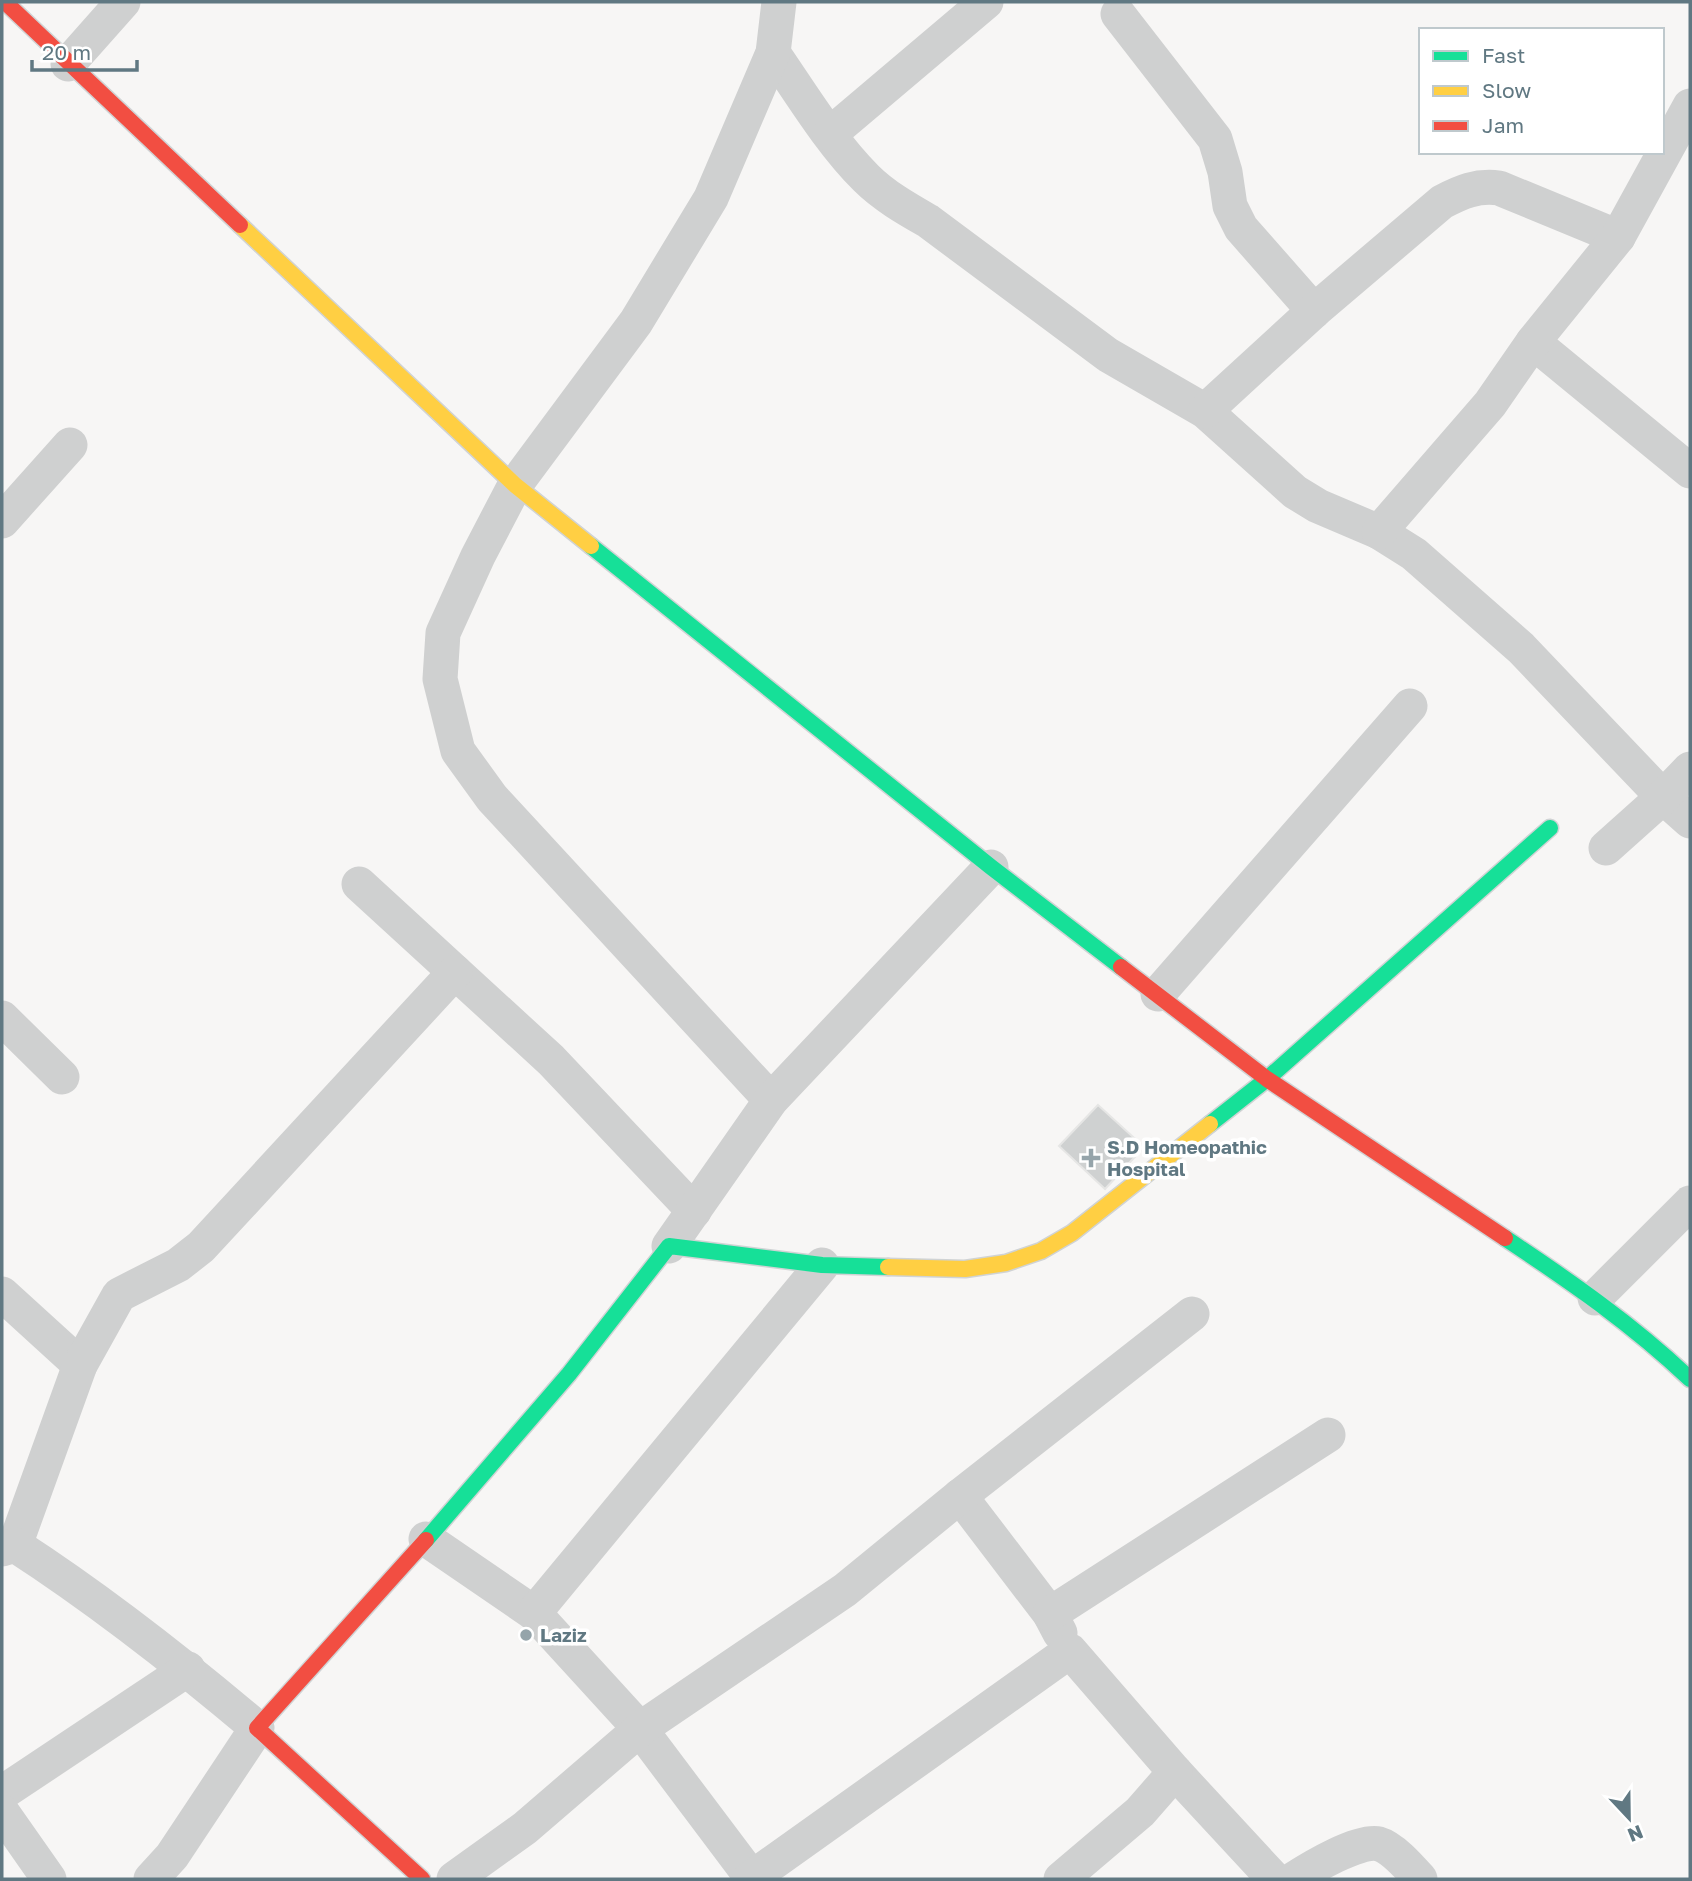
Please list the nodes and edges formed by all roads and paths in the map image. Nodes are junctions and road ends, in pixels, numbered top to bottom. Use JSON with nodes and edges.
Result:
{"nodes":[{"id":1,"x":5,"y":2,"type":"edge"},
{"id":2,"x":123,"y":2,"type":"edge"},
{"id":3,"x":779,"y":2,"type":"edge"},
{"id":4,"x":986,"y":2,"type":"edge"},
{"id":5,"x":1118,"y":15,"type":"dead end"},
{"id":6,"x":773,"y":53,"type":"junction"},
{"id":7,"x":68,"y":64,"type":"junction"},
{"id":8,"x":1690,"y":106,"type":"edge"},
{"id":9,"x":830,"y":134,"type":"junction"},
{"id":10,"x":1664,"y":153,"type":"edge"},
{"id":11,"x":1664,"y":154,"type":"edge"},
{"id":12,"x":1618,"y":237,"type":"junction"},
{"id":13,"x":1314,"y":311,"type":"junction"},
{"id":14,"x":1533,"y":342,"type":"junction"},
{"id":15,"x":1205,"y":411,"type":"junction"},
{"id":16,"x":70,"y":445,"type":"dead end"},
{"id":17,"x":1690,"y":471,"type":"edge"},
{"id":18,"x":515,"y":485,"type":"junction"},
{"id":19,"x":2,"y":521,"type":"edge"},
{"id":20,"x":1379,"y":533,"type":"junction"},
{"id":21,"x":1410,"y":706,"type":"dead end"},
{"id":22,"x":1690,"y":769,"type":"edge"},
{"id":23,"x":1663,"y":797,"type":"junction"},
{"id":24,"x":1690,"y":821,"type":"edge"},
{"id":25,"x":1550,"y":828,"type":"dead end"},
{"id":26,"x":1606,"y":848,"type":"dead end"},
{"id":27,"x":991,"y":867,"type":"junction"},
{"id":28,"x":359,"y":884,"type":"dead end"},
{"id":29,"x":455,"y":972,"type":"junction"},
{"id":30,"x":1158,"y":994,"type":"junction"},
{"id":31,"x":2,"y":1018,"type":"edge"},
{"id":32,"x":62,"y":1077,"type":"dead end"},
{"id":33,"x":1267,"y":1079,"type":"junction"},
{"id":34,"x":771,"y":1100,"type":"junction"},
{"id":35,"x":1690,"y":1203,"type":"edge"},
{"id":36,"x":694,"y":1210,"type":"junction"},
{"id":37,"x":669,"y":1246,"type":"junction"},
{"id":38,"x":822,"y":1265,"type":"junction"},
{"id":39,"x":2,"y":1294,"type":"edge"},
{"id":40,"x":1595,"y":1298,"type":"junction"},
{"id":41,"x":1192,"y":1314,"type":"dead end"},
{"id":42,"x":80,"y":1366,"type":"junction"},
{"id":43,"x":1690,"y":1379,"type":"edge"},
{"id":44,"x":1328,"y":1435,"type":"dead end"},
{"id":45,"x":960,"y":1496,"type":"junction"},
{"id":46,"x":426,"y":1539,"type":"junction"},
{"id":47,"x":8,"y":1547,"type":"edge"},
{"id":48,"x":534,"y":1613,"type":"junction"},
{"id":49,"x":1050,"y":1614,"type":"junction"},
{"id":50,"x":1070,"y":1651,"type":"junction"},
{"id":51,"x":188,"y":1669,"type":"junction"},
{"id":52,"x":257,"y":1728,"type":"junction"},
{"id":53,"x":640,"y":1729,"type":"junction"},
{"id":54,"x":1175,"y":1773,"type":"junction"},
{"id":55,"x":2,"y":1793,"type":"edge"},
{"id":56,"x":2,"y":1812,"type":"edge"},
{"id":57,"x":1295,"y":1878,"type":"edge"},
{"id":58,"x":49,"y":1879,"type":"edge"},
{"id":59,"x":152,"y":1879,"type":"edge"},
{"id":60,"x":422,"y":1879,"type":"edge"},
{"id":61,"x":454,"y":1879,"type":"edge"},
{"id":62,"x":751,"y":1879,"type":"edge"},
{"id":63,"x":1060,"y":1879,"type":"edge"},
{"id":64,"x":1420,"y":1879,"type":"edge"}],
"edges":[{"from":1,"to":7,"type":"street"},
{"from":2,"to":7,"type":"street"},
{"from":3,"to":6,"type":"street"},
{"from":4,"to":9,"type":"street"},
{"from":5,"to":13,"type":"street"},
{"from":6,"to":9,"type":"street"},
{"from":6,"to":18,"type":"street"},
{"from":7,"to":18,"type":"street"},
{"from":8,"to":10,"type":"street"},
{"from":9,"to":15,"type":"street"},
{"from":11,"to":12,"type":"street"},
{"from":12,"to":13,"type":"street"},
{"from":12,"to":14,"type":"street"},
{"from":13,"to":15,"type":"street"},
{"from":14,"to":17,"type":"street"},
{"from":14,"to":20,"type":"street"},
{"from":15,"to":20,"type":"street"},
{"from":16,"to":19,"type":"street"},
{"from":18,"to":27,"type":"street"},
{"from":18,"to":34,"type":"street"},
{"from":20,"to":23,"type":"street"},
{"from":21,"to":30,"type":"street"},
{"from":22,"to":23,"type":"street"},
{"from":23,"to":24,"type":"street"},
{"from":23,"to":26,"type":"street"},
{"from":25,"to":33,"type":"street"},
{"from":27,"to":30,"type":"street"},
{"from":27,"to":34,"type":"street"},
{"from":28,"to":29,"type":"street"},
{"from":29,"to":36,"type":"street"},
{"from":29,"to":42,"type":"street"},
{"from":30,"to":33,"type":"street"},
{"from":31,"to":32,"type":"street"},
{"from":33,"to":38,"type":"street"},
{"from":33,"to":40,"type":"street"},
{"from":34,"to":36,"type":"street"},
{"from":35,"to":40,"type":"street"},
{"from":36,"to":37,"type":"street"},
{"from":37,"to":38,"type":"street"},
{"from":37,"to":46,"type":"street"},
{"from":38,"to":48,"type":"street"},
{"from":39,"to":42,"type":"street"},
{"from":40,"to":43,"type":"street"},
{"from":41,"to":45,"type":"street"},
{"from":42,"to":47,"type":"street"},
{"from":44,"to":49,"type":"street"},
{"from":45,"to":49,"type":"street"},
{"from":45,"to":53,"type":"street"},
{"from":46,"to":48,"type":"street"},
{"from":46,"to":52,"type":"street"},
{"from":47,"to":51,"type":"street"},
{"from":48,"to":53,"type":"street"},
{"from":49,"to":50,"type":"street"},
{"from":50,"to":54,"type":"street"},
{"from":50,"to":62,"type":"street"},
{"from":51,"to":52,"type":"street"},
{"from":51,"to":55,"type":"street"},
{"from":52,"to":59,"type":"street"},
{"from":52,"to":60,"type":"street"},
{"from":53,"to":61,"type":"street"},
{"from":53,"to":62,"type":"street"},
{"from":54,"to":57,"type":"street"},
{"from":54,"to":63,"type":"street"},
{"from":56,"to":58,"type":"street"},
{"from":57,"to":64,"type":"street"}]}
